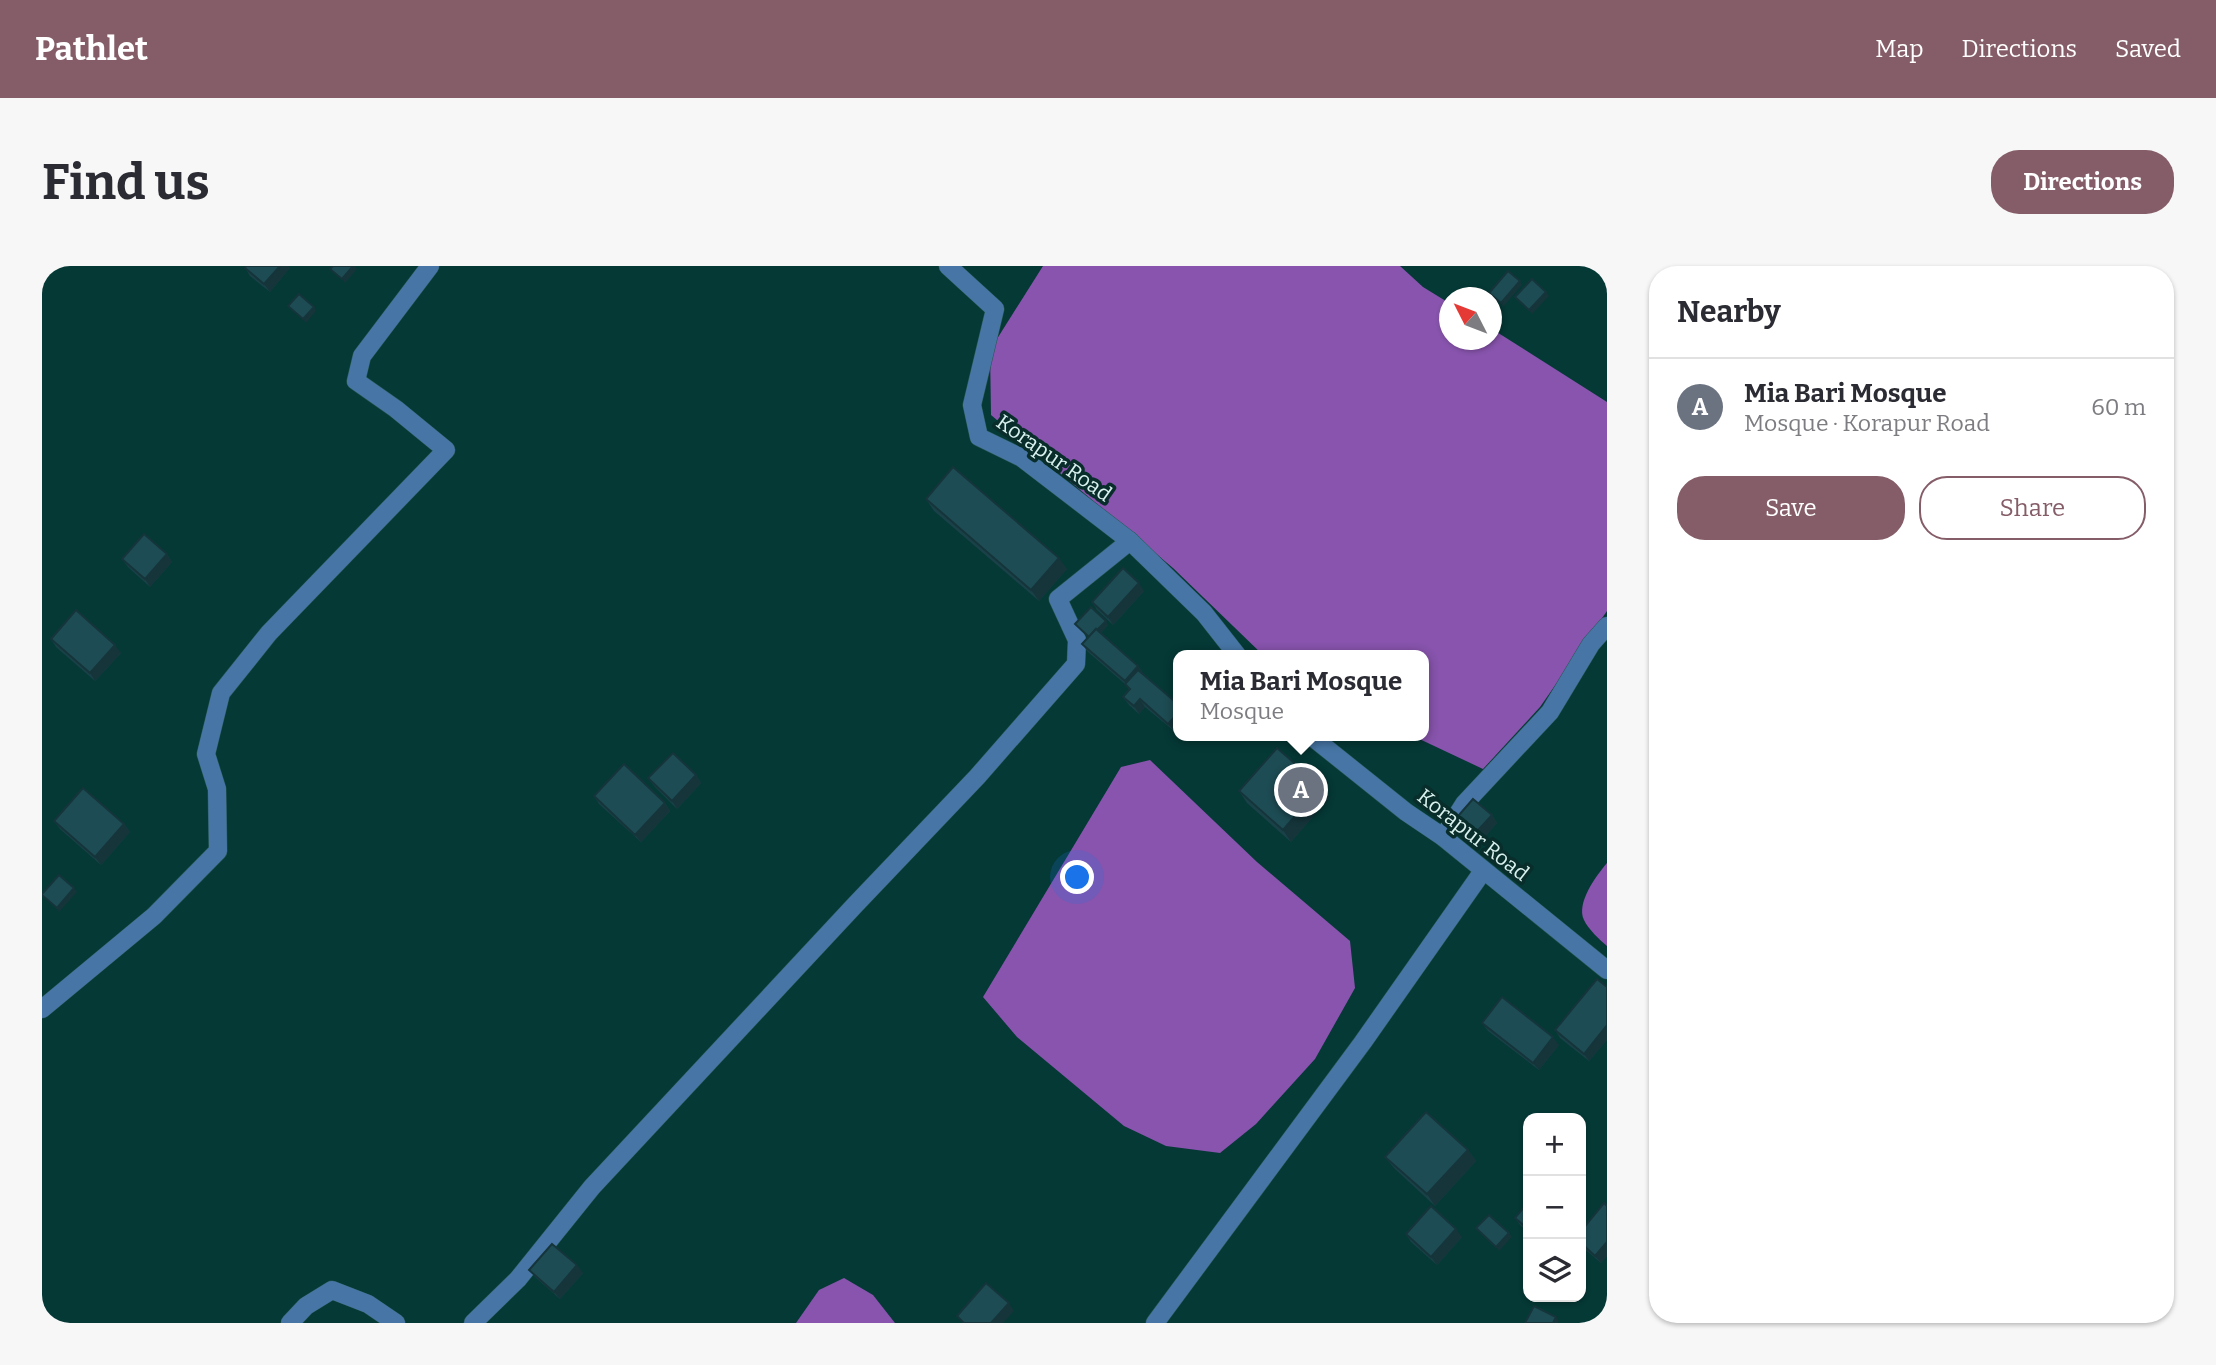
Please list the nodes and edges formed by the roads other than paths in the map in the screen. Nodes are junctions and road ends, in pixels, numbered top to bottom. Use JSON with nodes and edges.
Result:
{"nodes":[{"id":1,"x":430,"y":266,"type":"edge"},
{"id":2,"x":948,"y":266,"type":"edge"},
{"id":3,"x":1130,"y":541,"type":"junction"},
{"id":4,"x":1607,"y":626,"type":"edge"},
{"id":5,"x":1233,"y":650,"type":"edge"},
{"id":6,"x":1317,"y":741,"type":"edge"},
{"id":7,"x":1443,"y":837,"type":"junction"},
{"id":8,"x":1483,"y":871,"type":"junction"},
{"id":9,"x":1607,"y":970,"type":"edge"},
{"id":10,"x":42,"y":1009,"type":"edge"},
{"id":11,"x":290,"y":1323,"type":"edge"},
{"id":12,"x":396,"y":1323,"type":"edge"},
{"id":13,"x":472,"y":1323,"type":"edge"},
{"id":14,"x":1155,"y":1323,"type":"edge"}],
"edges":[{"from":1,"to":10,"type":"street"},
{"from":2,"to":3,"type":"street","name":"Korapur Road"},
{"from":3,"to":5,"type":"street","name":"Korapur Road"},
{"from":3,"to":13,"type":"street"},
{"from":4,"to":7,"type":"street"},
{"from":6,"to":7,"type":"street","name":"Korapur Road"},
{"from":7,"to":8,"type":"street","name":"Korapur Road"},
{"from":8,"to":9,"type":"street","name":"Korapur Road"},
{"from":8,"to":14,"type":"street"},
{"from":11,"to":12,"type":"street"}]}
